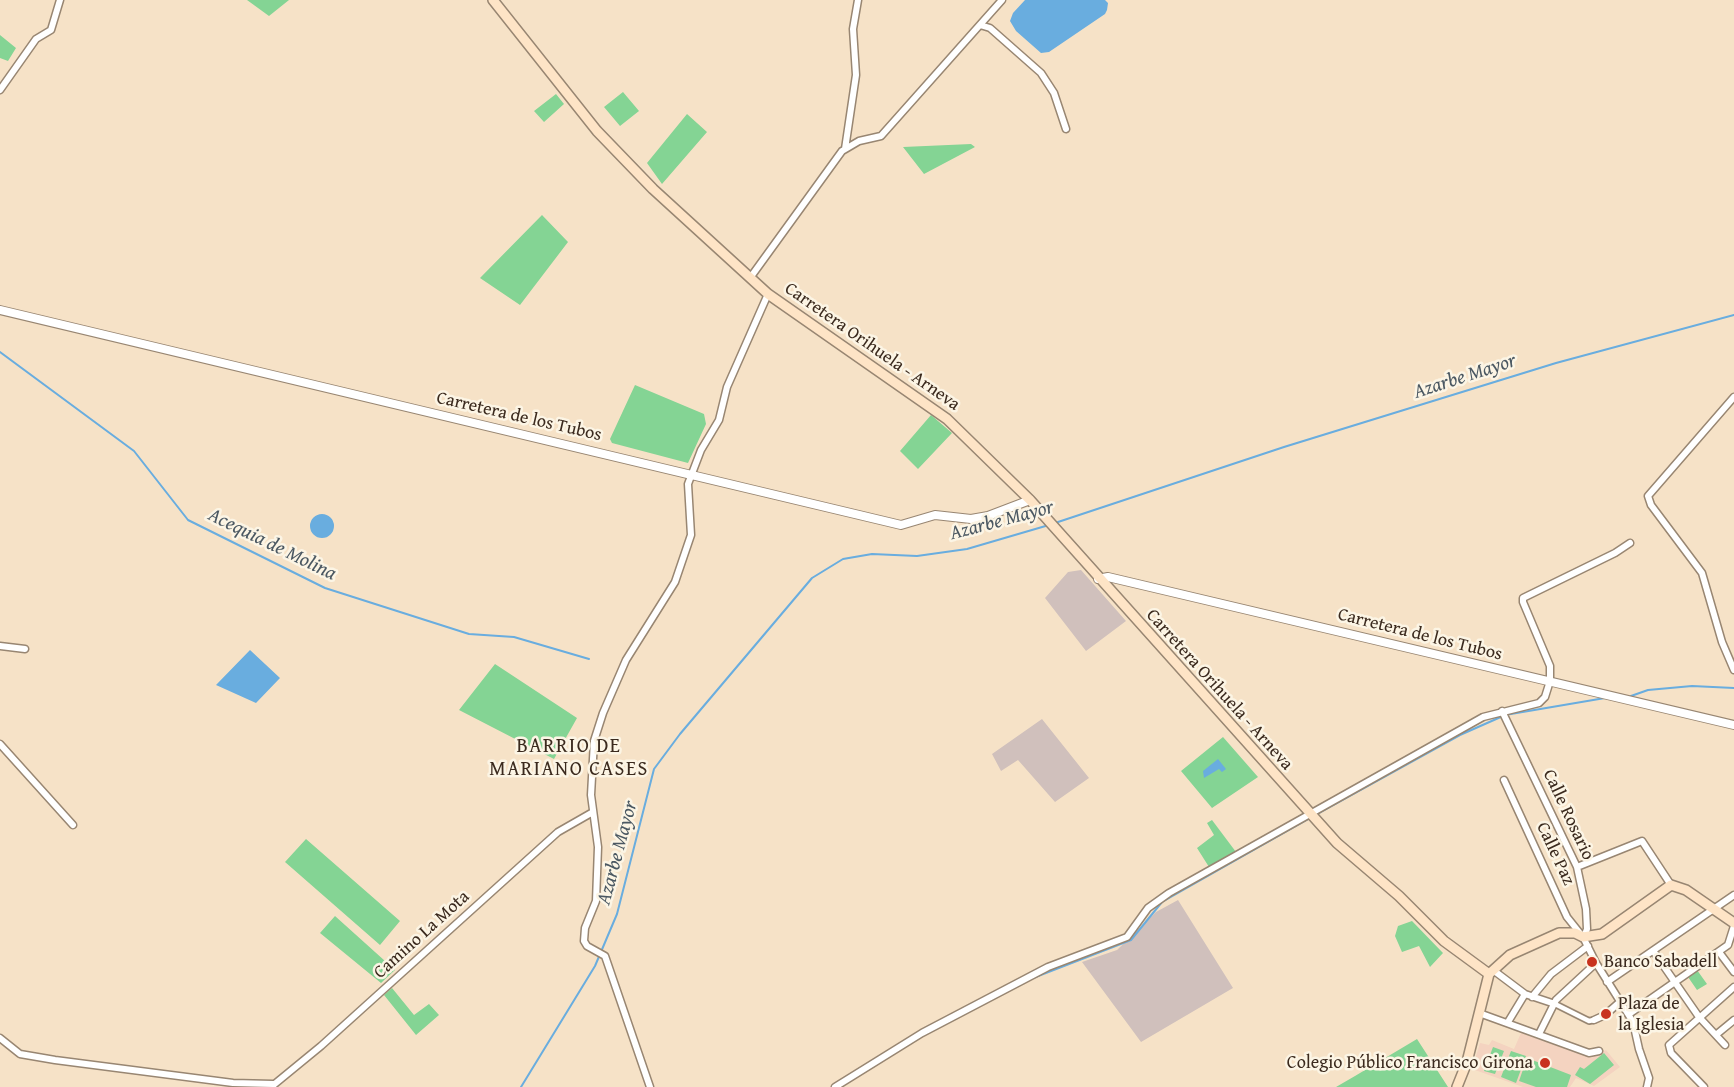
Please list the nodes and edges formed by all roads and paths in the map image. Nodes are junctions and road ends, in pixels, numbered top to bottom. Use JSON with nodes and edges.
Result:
{"nodes":[{"id":1,"x":60,"y":0,"type":"edge"},
{"id":2,"x":493,"y":0,"type":"edge"},
{"id":3,"x":858,"y":0,"type":"edge"},
{"id":4,"x":1002,"y":0,"type":"edge"},
{"id":5,"x":980,"y":25,"type":"junction"},
{"id":6,"x":0,"y":90,"type":"edge"},
{"id":7,"x":1066,"y":129,"type":"dead end"},
{"id":8,"x":845,"y":149,"type":"junction"},
{"id":9,"x":750,"y":278,"type":"junction"},
{"id":10,"x":768,"y":294,"type":"junction"},
{"id":11,"x":0,"y":310,"type":"edge"},
{"id":12,"x":1734,"y":397,"type":"edge"},
{"id":13,"x":692,"y":474,"type":"junction"},
{"id":14,"x":1030,"y":500,"type":"junction"},
{"id":15,"x":1630,"y":543,"type":"dead end"},
{"id":16,"x":1098,"y":579,"type":"junction"},
{"id":17,"x":0,"y":646,"type":"edge"},
{"id":18,"x":25,"y":649,"type":"dead end"},
{"id":19,"x":1734,"y":670,"type":"edge"},
{"id":20,"x":1550,"y":681,"type":"junction"},
{"id":21,"x":1502,"y":711,"type":"junction"},
{"id":22,"x":1734,"y":726,"type":"edge"},
{"id":23,"x":0,"y":744,"type":"edge"},
{"id":24,"x":1504,"y":780,"type":"dead end"},
{"id":25,"x":593,"y":812,"type":"junction"},
{"id":26,"x":1311,"y":816,"type":"junction"},
{"id":27,"x":73,"y":825,"type":"dead end"},
{"id":28,"x":1577,"y":867,"type":"junction"},
{"id":29,"x":1671,"y":885,"type":"junction"},
{"id":30,"x":1734,"y":895,"type":"edge"},
{"id":31,"x":1713,"y":910,"type":"junction"},
{"id":32,"x":1734,"y":925,"type":"edge"},
{"id":33,"x":1585,"y":942,"type":"junction"},
{"id":34,"x":1654,"y":951,"type":"junction"},
{"id":35,"x":1719,"y":952,"type":"junction"},
{"id":36,"x":1596,"y":963,"type":"junction"},
{"id":37,"x":1491,"y":972,"type":"junction"},
{"id":38,"x":1734,"y":972,"type":"edge"},
{"id":39,"x":1607,"y":982,"type":"junction"},
{"id":40,"x":1675,"y":982,"type":"junction"},
{"id":41,"x":1734,"y":987,"type":"edge"},
{"id":42,"x":1528,"y":996,"type":"junction"},
{"id":43,"x":1621,"y":1001,"type":"junction"},
{"id":44,"x":1555,"y":1004,"type":"junction"},
{"id":45,"x":1479,"y":1013,"type":"junction"},
{"id":46,"x":1629,"y":1014,"type":"junction"},
{"id":47,"x":1699,"y":1017,"type":"junction"},
{"id":48,"x":1594,"y":1020,"type":"joint"},
{"id":49,"x":1734,"y":1020,"type":"edge"},
{"id":50,"x":1508,"y":1022,"type":"junction"},
{"id":51,"x":1539,"y":1034,"type":"junction"},
{"id":52,"x":1717,"y":1034,"type":"junction"},
{"id":53,"x":0,"y":1038,"type":"edge"},
{"id":54,"x":1725,"y":1045,"type":"dead end"},
{"id":55,"x":1599,"y":1051,"type":"dead end"},
{"id":56,"x":272,"y":1085,"type":"edge"},
{"id":57,"x":650,"y":1087,"type":"edge"},
{"id":58,"x":835,"y":1087,"type":"edge"},
{"id":59,"x":1457,"y":1087,"type":"edge"},
{"id":60,"x":1647,"y":1087,"type":"edge"},
{"id":61,"x":1704,"y":1087,"type":"edge"}],
"edges":[{"from":1,"to":6,"type":"street"},
{"from":2,"to":9,"type":"main road","name":"Carretera Orihuela - Arneva"},
{"from":3,"to":8,"type":"street"},
{"from":4,"to":5,"type":"street"},
{"from":5,"to":7,"type":"street"},
{"from":5,"to":8,"type":"street"},
{"from":8,"to":9,"type":"street"},
{"from":9,"to":10,"type":"main road","name":"Carretera Orihuela - Arneva"},
{"from":10,"to":13,"type":"street"},
{"from":10,"to":14,"type":"main road","name":"Carretera Orihuela - Arneva"},
{"from":11,"to":13,"type":"street","name":"Carretera de los Tubos"},
{"from":12,"to":19,"type":"street"},
{"from":13,"to":14,"type":"street","name":"Carretera de los Tubos"},
{"from":13,"to":25,"type":"street"},
{"from":14,"to":16,"type":"main road","name":"Carretera Orihuela - Arneva"},
{"from":15,"to":20,"type":"street"},
{"from":16,"to":20,"type":"street","name":"Carretera de los Tubos"},
{"from":16,"to":26,"type":"main road","name":"Carretera Orihuela - Arneva"},
{"from":17,"to":18,"type":"street"},
{"from":20,"to":21,"type":"street"},
{"from":20,"to":22,"type":"street","name":"Carretera de los Tubos"},
{"from":21,"to":26,"type":"street"},
{"from":21,"to":28,"type":"street","name":"Calle Rosario"},
{"from":23,"to":27,"type":"street"},
{"from":24,"to":33,"type":"street","name":"Calle Paz"},
{"from":25,"to":56,"type":"street","name":"Camino La Mota"},
{"from":25,"to":57,"type":"street"},
{"from":26,"to":37,"type":"main road","name":"Carretera Orihuela - Arneva"},
{"from":26,"to":58,"type":"street"},
{"from":28,"to":29,"type":"street"},
{"from":28,"to":33,"type":"street","name":"Calle Rosario"},
{"from":29,"to":31,"type":"main road"},
{"from":29,"to":33,"type":"main road"},
{"from":30,"to":31,"type":"street"},
{"from":31,"to":32,"type":"main road"},
{"from":31,"to":34,"type":"street"},
{"from":32,"to":35,"type":"street"},
{"from":33,"to":36,"type":"street","name":"Calle Paz"},
{"from":33,"to":37,"type":"main road"},
{"from":33,"to":42,"type":"street"},
{"from":34,"to":39,"type":"street"},
{"from":34,"to":40,"type":"street"},
{"from":35,"to":38,"type":"street"},
{"from":35,"to":40,"type":"street"},
{"from":36,"to":39,"type":"street","name":"Calle Paz"},
{"from":36,"to":44,"type":"street"},
{"from":37,"to":42,"type":"street"},
{"from":37,"to":45,"type":"main road"},
{"from":39,"to":43,"type":"street","name":"Calle Paz"},
{"from":40,"to":46,"type":"street"},
{"from":40,"to":47,"type":"street"},
{"from":41,"to":47,"type":"street"},
{"from":42,"to":44,"type":"street"},
{"from":42,"to":50,"type":"street"},
{"from":43,"to":46,"type":"street","name":"Calle Paz"},
{"from":43,"to":48,"type":"street"},
{"from":44,"to":48,"type":"street"},
{"from":44,"to":51,"type":"street"},
{"from":45,"to":50,"type":"street"},
{"from":45,"to":59,"type":"main road"},
{"from":46,"to":60,"type":"street","name":"Calle Paz"},
{"from":47,"to":52,"type":"street"},
{"from":47,"to":61,"type":"street"},
{"from":49,"to":52,"type":"street"},
{"from":50,"to":51,"type":"street"},
{"from":51,"to":55,"type":"street"},
{"from":52,"to":54,"type":"street"},
{"from":53,"to":56,"type":"street"}]}
